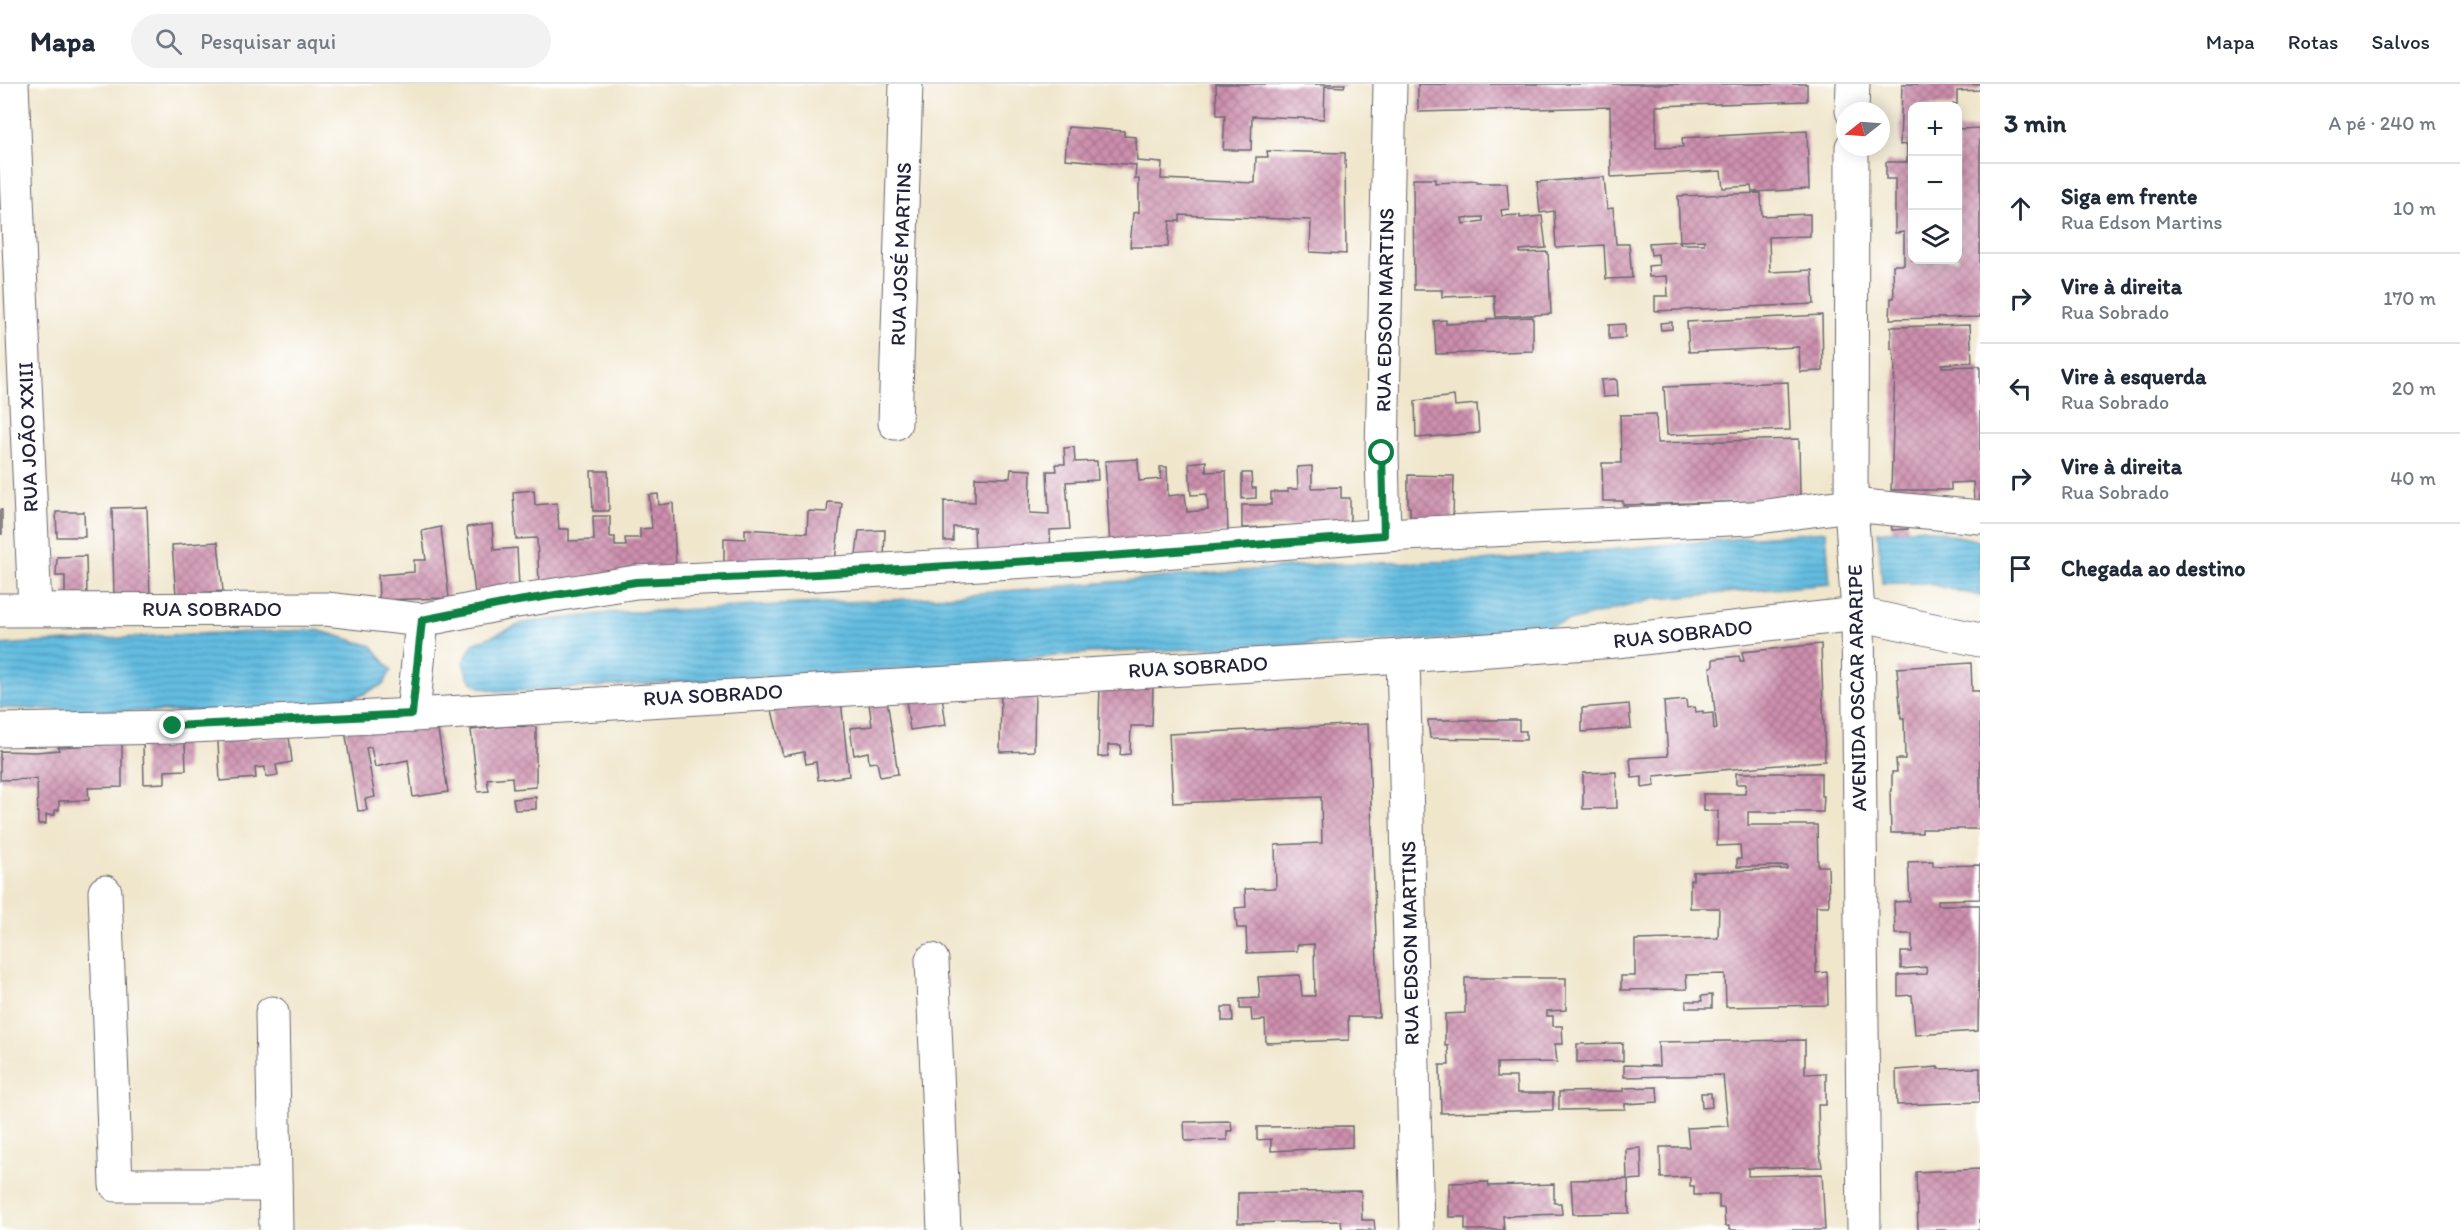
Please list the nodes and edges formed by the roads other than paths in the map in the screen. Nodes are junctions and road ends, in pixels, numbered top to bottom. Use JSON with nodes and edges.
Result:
{"nodes":[{"id":1,"x":12,"y":84,"type":"edge"},
{"id":2,"x":906,"y":84,"type":"edge"},
{"id":3,"x":1390,"y":84,"type":"edge"},
{"id":4,"x":1852,"y":84,"type":"edge"},
{"id":5,"x":1852,"y":102,"type":"edge"},
{"id":6,"x":1852,"y":156,"type":"edge"},
{"id":7,"x":12,"y":299,"type":"edge"},
{"id":8,"x":895,"y":423,"type":"dead end"},
{"id":9,"x":1851,"y":505,"type":"junction"},
{"id":10,"x":1980,"y":517,"type":"edge"},
{"id":11,"x":1384,"y":535,"type":"junction"},
{"id":12,"x":35,"y":609,"type":"junction"},
{"id":13,"x":0,"y":610,"type":"edge"},
{"id":14,"x":1858,"y":614,"type":"junction"},
{"id":15,"x":422,"y":620,"type":"junction"},
{"id":16,"x":1980,"y":640,"type":"edge"},
{"id":17,"x":1403,"y":656,"type":"junction"},
{"id":18,"x":412,"y":714,"type":"junction"},
{"id":19,"x":0,"y":730,"type":"edge"},
{"id":20,"x":105,"y":892,"type":"dead end"},
{"id":21,"x":933,"y":960,"type":"dead end"},
{"id":22,"x":272,"y":1013,"type":"dead end"},
{"id":23,"x":275,"y":1185,"type":"junction"},
{"id":24,"x":276,"y":1230,"type":"edge"},
{"id":25,"x":945,"y":1230,"type":"edge"},
{"id":26,"x":1417,"y":1230,"type":"edge"},
{"id":27,"x":1864,"y":1230,"type":"edge"}],
"edges":[{"from":1,"to":7,"type":"street","name":"RUA JOÃO XXIII"},
{"from":2,"to":8,"type":"street","name":"RUA JOSÉ MARTINS"},
{"from":3,"to":11,"type":"street","name":"RUA EDSON MARTINS"},
{"from":4,"to":5,"type":"street"},
{"from":6,"to":9,"type":"street","name":"AVENIDA OSCAR ARARIPE"},
{"from":7,"to":12,"type":"street","name":"RUA JOÃO XXIII"},
{"from":9,"to":10,"type":"street","name":"RUA SOBRADO"},
{"from":9,"to":11,"type":"street","name":"RUA SOBRADO"},
{"from":9,"to":14,"type":"street","name":"AVENIDA OSCAR ARARIPE"},
{"from":11,"to":15,"type":"street","name":"RUA SOBRADO"},
{"from":12,"to":13,"type":"street","name":"RUA SOBRADO"},
{"from":12,"to":15,"type":"street","name":"RUA SOBRADO"},
{"from":14,"to":16,"type":"street","name":"RUA SOBRADO"},
{"from":14,"to":17,"type":"street","name":"RUA SOBRADO"},
{"from":14,"to":27,"type":"street","name":"AVENIDA OSCAR ARARIPE"},
{"from":15,"to":18,"type":"street"},
{"from":17,"to":18,"type":"street","name":"RUA SOBRADO"},
{"from":17,"to":26,"type":"street","name":"RUA EDSON MARTINS"},
{"from":18,"to":19,"type":"street","name":"RUA SOBRADO"},
{"from":20,"to":23,"type":"street"},
{"from":21,"to":25,"type":"street"},
{"from":22,"to":23,"type":"street"},
{"from":23,"to":24,"type":"street"}]}
